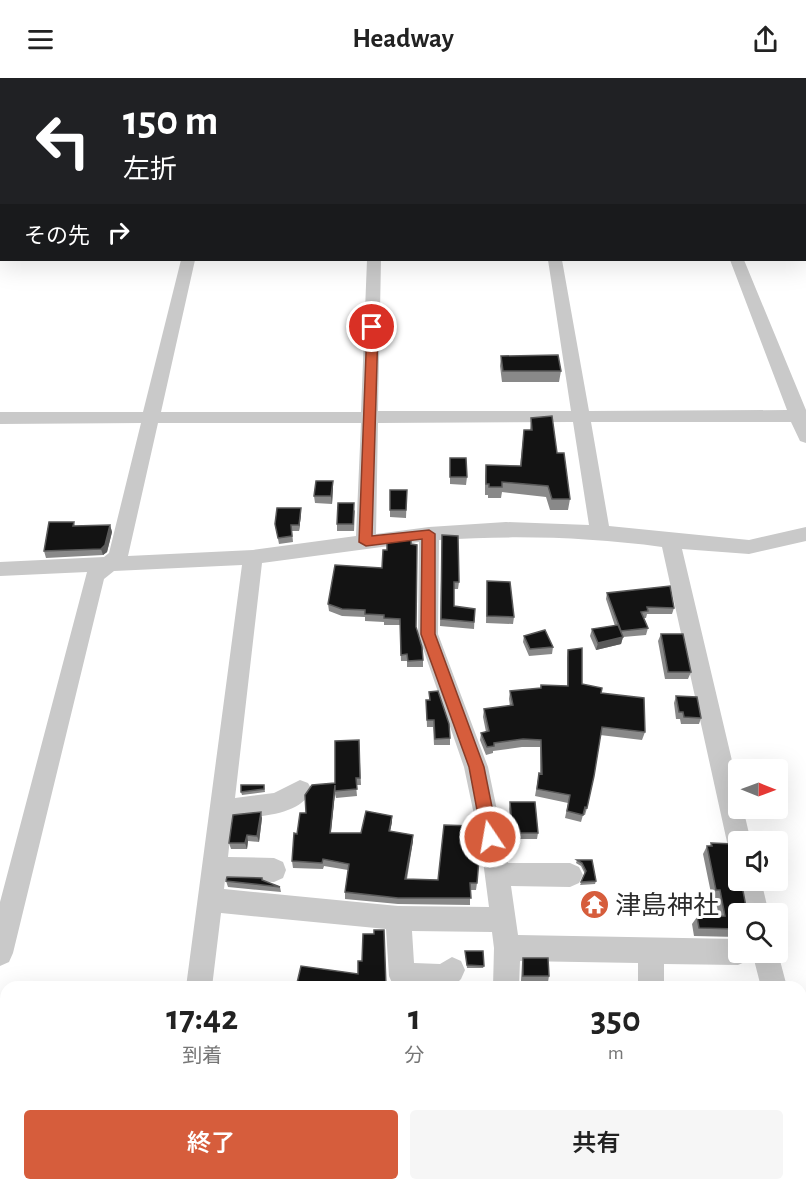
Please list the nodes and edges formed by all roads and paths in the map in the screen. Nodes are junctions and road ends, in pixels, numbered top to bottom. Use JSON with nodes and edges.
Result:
{"nodes":[{"id":1,"x":188,"y":261,"type":"edge"},
{"id":2,"x":374,"y":261,"type":"edge"},
{"id":3,"x":555,"y":261,"type":"edge"},
{"id":4,"x":737,"y":261,"type":"edge"},
{"id":5,"x":583,"y":416,"type":"junction"},
{"id":6,"x":802,"y":416,"type":"edge"},
{"id":7,"x":151,"y":417,"type":"junction"},
{"id":8,"x":370,"y":417,"type":"junction"},
{"id":9,"x":0,"y":418,"type":"edge"},
{"id":10,"x":806,"y":437,"type":"edge"},
{"id":11,"x":600,"y":531,"type":"junction"},
{"id":12,"x":429,"y":534,"type":"junction"},
{"id":13,"x":806,"y":534,"type":"edge"},
{"id":14,"x":670,"y":541,"type":"junction"},
{"id":15,"x":366,"y":542,"type":"junction"},
{"id":16,"x":253,"y":557,"type":"junction"},
{"id":17,"x":106,"y":564,"type":"junction"},
{"id":18,"x":0,"y":569,"type":"edge"},
{"id":19,"x":300,"y":790,"type":"dead end"},
{"id":20,"x":220,"y":810,"type":"junction"},
{"id":21,"x":736,"y":831,"type":"edge"},
{"id":22,"x":213,"y":868,"type":"junction"},
{"id":23,"x":274,"y":870,"type":"dead end"},
{"id":24,"x":497,"y":874,"type":"junction"},
{"id":25,"x":570,"y":876,"type":"dead end"},
{"id":26,"x":210,"y":900,"type":"junction"},
{"id":27,"x":398,"y":918,"type":"junction"},
{"id":28,"x":503,"y":920,"type":"junction"},
{"id":29,"x":507,"y":948,"type":"junction"},
{"id":30,"x":651,"y":952,"type":"junction"},
{"id":31,"x":728,"y":952,"type":"edge"},
{"id":32,"x":0,"y":953,"type":"edge"},
{"id":33,"x":768,"y":963,"type":"edge"},
{"id":34,"x":452,"y":970,"type":"dead end"},
{"id":35,"x":200,"y":981,"type":"edge"},
{"id":36,"x":506,"y":981,"type":"edge"},
{"id":37,"x":651,"y":981,"type":"edge"},
{"id":38,"x":772,"y":981,"type":"edge"}],
"edges":[{"from":1,"to":7,"type":"street"},
{"from":2,"to":8,"type":"street"},
{"from":3,"to":5,"type":"street"},
{"from":4,"to":6,"type":"street"},
{"from":5,"to":6,"type":"street"},
{"from":5,"to":8,"type":"street"},
{"from":5,"to":11,"type":"street"},
{"from":6,"to":10,"type":"street"},
{"from":7,"to":8,"type":"street"},
{"from":7,"to":9,"type":"street"},
{"from":7,"to":17,"type":"street"},
{"from":8,"to":15,"type":"street"},
{"from":11,"to":12,"type":"street"},
{"from":11,"to":14,"type":"street"},
{"from":12,"to":15,"type":"street"},
{"from":12,"to":24,"type":"street"},
{"from":13,"to":14,"type":"street"},
{"from":14,"to":21,"type":"street"},
{"from":15,"to":16,"type":"street"},
{"from":16,"to":17,"type":"street"},
{"from":16,"to":20,"type":"street"},
{"from":17,"to":18,"type":"street"},
{"from":17,"to":32,"type":"street"},
{"from":19,"to":20,"type":"street"},
{"from":20,"to":22,"type":"street"},
{"from":22,"to":23,"type":"street"},
{"from":22,"to":26,"type":"street"},
{"from":24,"to":25,"type":"street"},
{"from":24,"to":28,"type":"street"},
{"from":26,"to":27,"type":"street"},
{"from":26,"to":35,"type":"street"},
{"from":27,"to":28,"type":"street"},
{"from":27,"to":34,"type":"street"},
{"from":28,"to":29,"type":"street"},
{"from":29,"to":30,"type":"street"},
{"from":29,"to":36,"type":"street"},
{"from":30,"to":31,"type":"street"},
{"from":30,"to":37,"type":"street"},
{"from":33,"to":38,"type":"street"}]}
